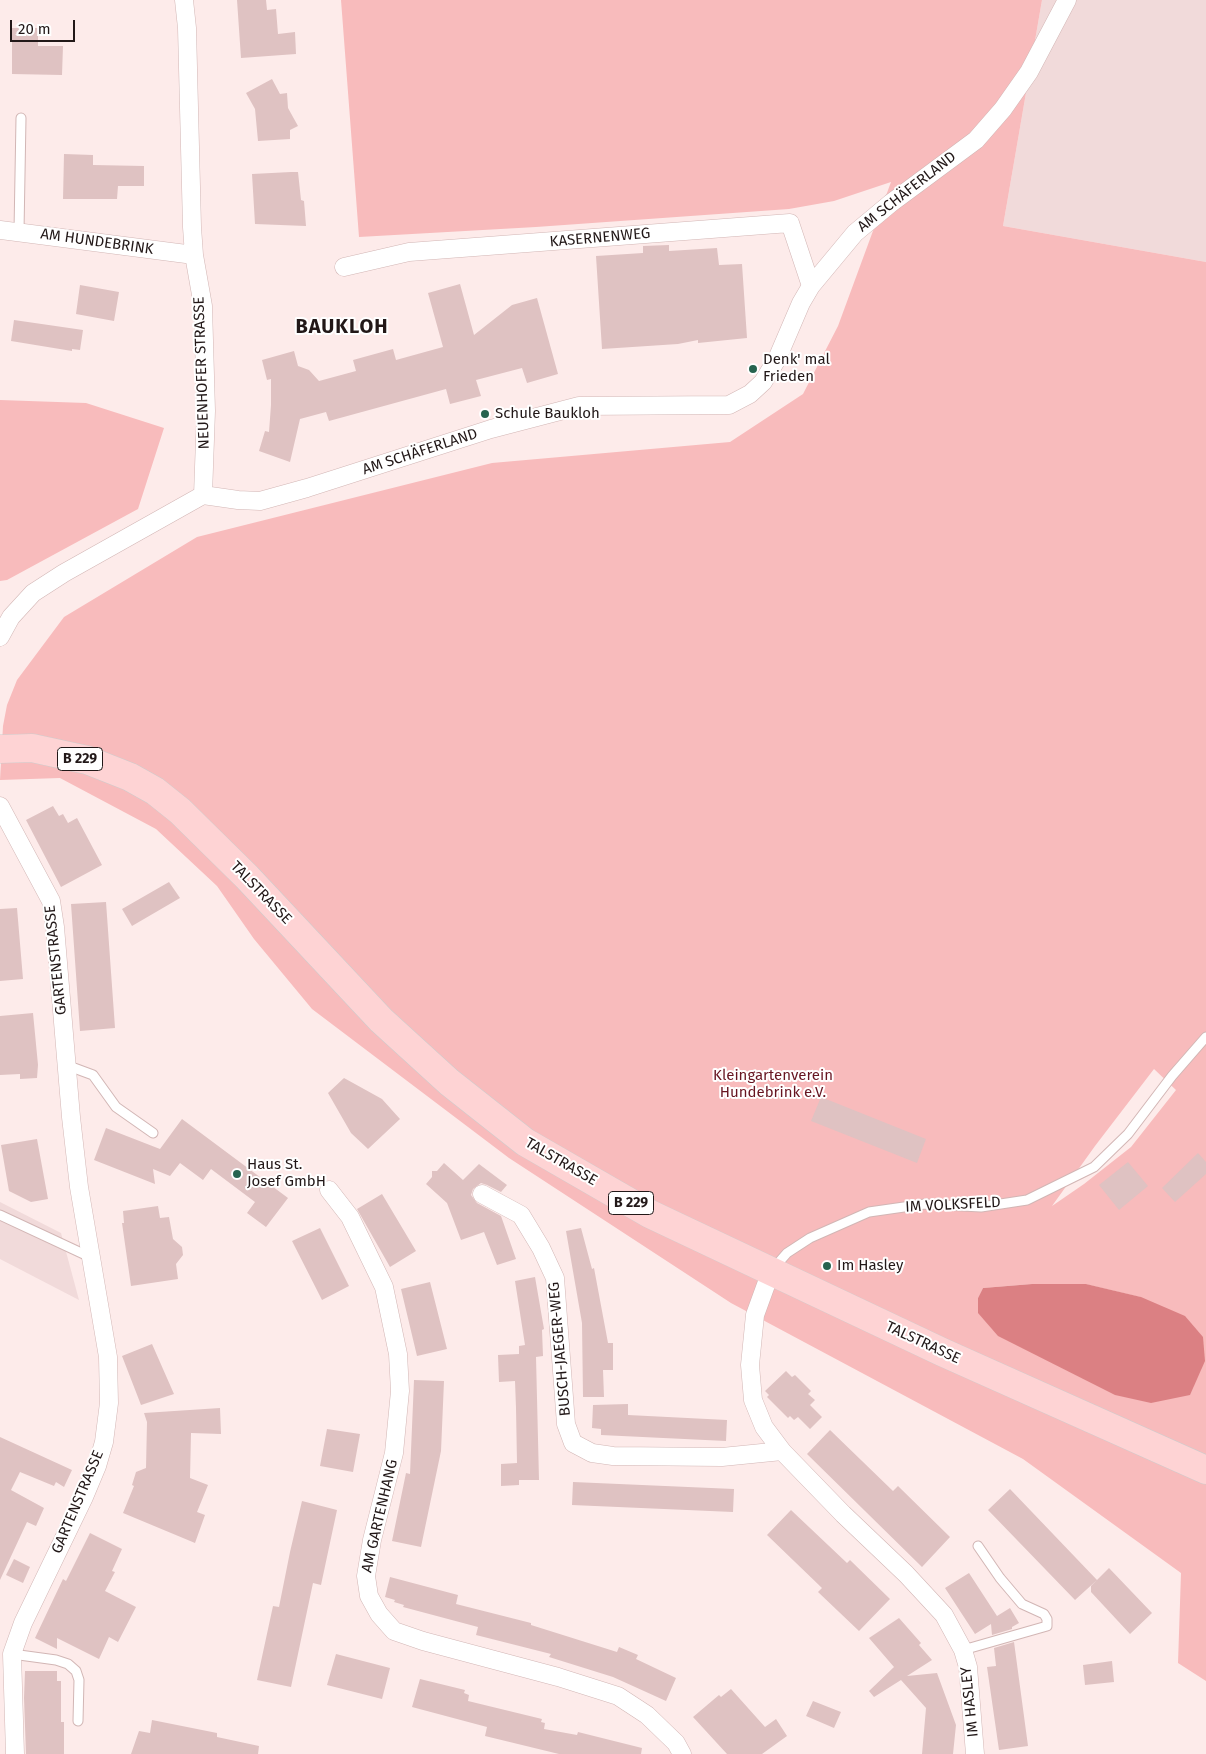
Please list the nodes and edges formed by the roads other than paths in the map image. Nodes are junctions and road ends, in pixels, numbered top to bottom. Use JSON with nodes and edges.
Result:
{"nodes":[{"id":1,"x":184,"y":0,"type":"edge"},
{"id":2,"x":1067,"y":0,"type":"edge"},
{"id":3,"x":21,"y":118,"type":"dead end"},
{"id":4,"x":0,"y":230,"type":"edge"},
{"id":5,"x":19,"y":232,"type":"junction"},
{"id":6,"x":194,"y":255,"type":"junction"},
{"id":7,"x":344,"y":267,"type":"dead end"},
{"id":8,"x":811,"y":286,"type":"junction"},
{"id":9,"x":203,"y":495,"type":"junction"},
{"id":10,"x":0,"y":637,"type":"edge"},
{"id":11,"x":0,"y":750,"type":"edge"},
{"id":12,"x":0,"y":806,"type":"edge"},
{"id":13,"x":1206,"y":1037,"type":"edge"},
{"id":14,"x":66,"y":1065,"type":"junction"},
{"id":15,"x":154,"y":1133,"type":"dead end"},
{"id":16,"x":329,"y":1190,"type":"dead end"},
{"id":17,"x":482,"y":1194,"type":"dead end"},
{"id":18,"x":0,"y":1215,"type":"edge"},
{"id":19,"x":91,"y":1257,"type":"junction"},
{"id":20,"x":771,"y":1271,"type":"junction"},
{"id":21,"x":782,"y":1451,"type":"junction"},
{"id":22,"x":1206,"y":1470,"type":"edge"},
{"id":23,"x":978,"y":1546,"type":"dead end"},
{"id":24,"x":963,"y":1650,"type":"junction"},
{"id":25,"x":12,"y":1654,"type":"junction"},
{"id":26,"x":78,"y":1721,"type":"dead end"},
{"id":27,"x":679,"y":1749,"type":"edge"},
{"id":28,"x":15,"y":1754,"type":"edge"},
{"id":29,"x":975,"y":1754,"type":"edge"}],
"edges":[{"from":1,"to":6,"type":"street","name":"NEUENHOFER STRASSE"},
{"from":2,"to":8,"type":"street","name":"AM SCHÄFERLAND"},
{"from":3,"to":5,"type":"lane"},
{"from":4,"to":5,"type":"street","name":"AM HUNDEBRINK"},
{"from":5,"to":6,"type":"street","name":"AM HUNDEBRINK"},
{"from":6,"to":9,"type":"street","name":"NEUENHOFER STRASSE"},
{"from":7,"to":8,"type":"street","name":"KASERNENWEG"},
{"from":8,"to":9,"type":"street","name":"AM SCHÄFERLAND"},
{"from":9,"to":10,"type":"street"},
{"from":11,"to":20,"type":"main road","name":"TALSTRASSE","number":"B 229"},
{"from":12,"to":14,"type":"street","name":"GARTENSTRASSE"},
{"from":13,"to":20,"type":"lane","name":"IM VOLKSFELD"},
{"from":14,"to":15,"type":"lane"},
{"from":14,"to":19,"type":"street","name":"GARTENSTRASSE"},
{"from":16,"to":27,"type":"street","name":"AM GARTENHANG"},
{"from":17,"to":21,"type":"street","name":"BUSCH-JAEGER-WEG"},
{"from":18,"to":19,"type":"lane"},
{"from":19,"to":25,"type":"street","name":"GARTENSTRASSE"},
{"from":20,"to":21,"type":"street","name":"IM HASLEY"},
{"from":20,"to":22,"type":"main road","name":"TALSTRASSE","number":"B 229"},
{"from":21,"to":24,"type":"street","name":"IM HASLEY"},
{"from":23,"to":24,"type":"lane","name":"IM HASLEY"},
{"from":24,"to":29,"type":"street","name":"IM HASLEY"},
{"from":25,"to":26,"type":"lane"},
{"from":25,"to":28,"type":"street","name":"GARTENSTRASSE"}]}
